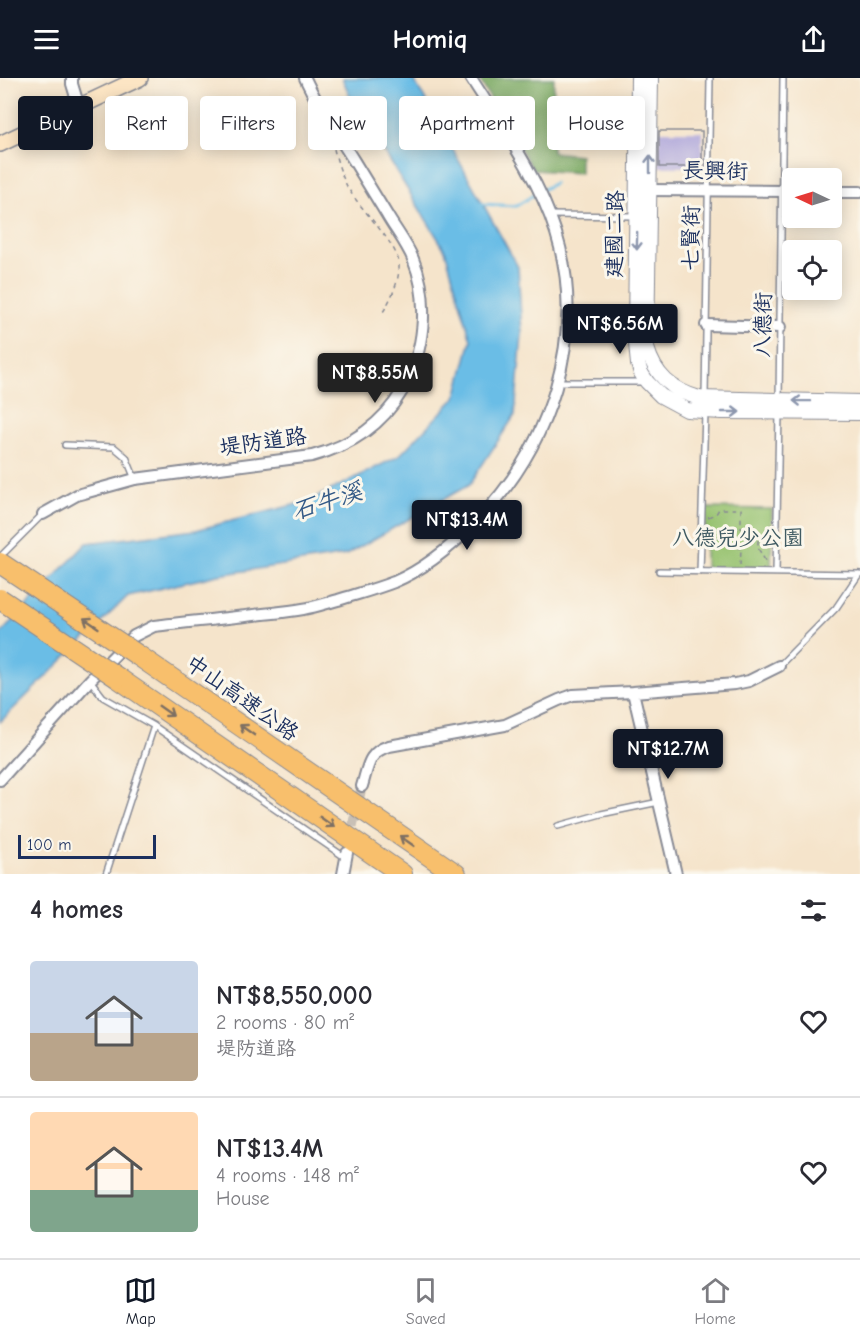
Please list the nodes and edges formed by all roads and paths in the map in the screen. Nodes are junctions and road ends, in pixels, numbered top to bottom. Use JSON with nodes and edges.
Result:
{"nodes":[{"id":1,"x":72,"y":78,"type":"edge"},
{"id":2,"x":140,"y":78,"type":"edge"},
{"id":3,"x":305,"y":78,"type":"edge"},
{"id":4,"x":471,"y":78,"type":"edge"},
{"id":5,"x":638,"y":78,"type":"edge"},
{"id":6,"x":651,"y":78,"type":"edge"},
{"id":7,"x":710,"y":78,"type":"edge"},
{"id":8,"x":783,"y":78,"type":"edge"},
{"id":9,"x":76,"y":96,"type":"edge"},
{"id":10,"x":93,"y":100,"type":"edge"},
{"id":11,"x":18,"y":136,"type":"edge"},
{"id":12,"x":0,"y":144,"type":"edge"},
{"id":13,"x":334,"y":150,"type":"edge"},
{"id":14,"x":786,"y":168,"type":"edge"},
{"id":15,"x":644,"y":190,"type":"junction"},
{"id":16,"x":708,"y":190,"type":"junction"},
{"id":17,"x":782,"y":191,"type":"edge"},
{"id":18,"x":842,"y":192,"type":"edge"},
{"id":19,"x":860,"y":192,"type":"edge"},
{"id":20,"x":549,"y":215,"type":"junction"},
{"id":21,"x":637,"y":216,"type":"junction"},
{"id":22,"x":785,"y":228,"type":"edge"},
{"id":23,"x":383,"y":312,"type":"dead end"},
{"id":24,"x":706,"y":325,"type":"junction"},
{"id":25,"x":780,"y":327,"type":"junction"},
{"id":26,"x":617,"y":332,"type":"dead end"},
{"id":27,"x":635,"y":334,"type":"junction"},
{"id":28,"x":558,"y":382,"type":"junction"},
{"id":29,"x":647,"y":382,"type":"junction"},
{"id":30,"x":860,"y":402,"type":"edge"},
{"id":31,"x":705,"y":405,"type":"junction"},
{"id":32,"x":779,"y":406,"type":"junction"},
{"id":33,"x":860,"y":413,"type":"edge"},
{"id":34,"x":65,"y":445,"type":"dead end"},
{"id":35,"x":135,"y":479,"type":"junction"},
{"id":36,"x":43,"y":514,"type":"joint"},
{"id":37,"x":706,"y":517,"type":"dead end"},
{"id":38,"x":741,"y":529,"type":"junction"},
{"id":39,"x":758,"y":531,"type":"dead end"},
{"id":40,"x":702,"y":538,"type":"junction"},
{"id":41,"x":731,"y":538,"type":"junction"},
{"id":42,"x":751,"y":538,"type":"dead end"},
{"id":43,"x":758,"y":538,"type":"junction"},
{"id":44,"x":777,"y":538,"type":"junction"},
{"id":45,"x":741,"y":548,"type":"dead end"},
{"id":46,"x":0,"y":557,"type":"edge"},
{"id":47,"x":0,"y":563,"type":"edge"},
{"id":48,"x":767,"y":566,"type":"dead end"},
{"id":49,"x":659,"y":571,"type":"dead end"},
{"id":50,"x":700,"y":572,"type":"junction"},
{"id":51,"x":740,"y":572,"type":"junction"},
{"id":52,"x":776,"y":573,"type":"junction"},
{"id":53,"x":860,"y":574,"type":"edge"},
{"id":54,"x":0,"y":599,"type":"edge"},
{"id":55,"x":779,"y":666,"type":"joint"},
{"id":56,"x":90,"y":680,"type":"junction"},
{"id":57,"x":633,"y":692,"type":"junction"},
{"id":58,"x":154,"y":726,"type":"junction"},
{"id":59,"x":0,"y":780,"type":"edge"},
{"id":60,"x":362,"y":786,"type":"tunnel mouth"},
{"id":61,"x":659,"y":802,"type":"junction"},
{"id":62,"x":558,"y":826,"type":"dead end"},
{"id":63,"x":346,"y":856,"type":"joint"},
{"id":64,"x":106,"y":874,"type":"edge"},
{"id":65,"x":343,"y":874,"type":"edge"},
{"id":66,"x":402,"y":874,"type":"edge"},
{"id":67,"x":456,"y":874,"type":"edge"},
{"id":68,"x":676,"y":874,"type":"edge"}],
"edges":[{"from":1,"to":9,"type":"street"},
{"from":2,"to":10,"type":"main road"},
{"from":3,"to":35,"type":"street","name":"堤防道路"},
{"from":4,"to":20,"type":"street"},
{"from":5,"to":15,"type":"street","name":"建國二路"},
{"from":15,"to":6,"type":"street","name":"建國二路","one_way":true},
{"from":7,"to":16,"type":"lane","name":"七賢街"},
{"from":8,"to":14,"type":"lane","name":"八德街"},
{"from":11,"to":12,"type":"main road"},
{"from":13,"to":23,"type":"path"},
{"from":15,"to":16,"type":"street","name":"長興街"},
{"from":15,"to":21,"type":"street","name":"建國二路"},
{"from":15,"to":31,"type":"street","name":"建國二路"},
{"from":16,"to":17,"type":"street","name":"長興街"},
{"from":16,"to":24,"type":"lane","name":"七賢街"},
{"from":18,"to":19,"type":"street"},
{"from":20,"to":21,"type":"lane"},
{"from":20,"to":28,"type":"street"},
{"from":21,"to":27,"type":"street","name":"建國二路","one_way":true},
{"from":22,"to":25,"type":"lane","name":"八德街"},
{"from":24,"to":25,"type":"street"},
{"from":24,"to":31,"type":"lane","name":"七賢街"},
{"from":25,"to":32,"type":"lane","name":"八德街"},
{"from":26,"to":27,"type":"lane"},
{"from":27,"to":29,"type":"street","name":"建國二路"},
{"from":28,"to":29,"type":"lane"},
{"from":28,"to":56,"type":"street"},
{"from":29,"to":31,"type":"street","name":"建國二路"},
{"from":30,"to":32,"type":"street","name":"建國二路","one_way":true},
{"from":31,"to":32,"type":"street","name":"建國二路"},
{"from":31,"to":40,"type":"lane","name":"七賢街"},
{"from":32,"to":33,"type":"street","name":"建國二路"},
{"from":32,"to":44,"type":"lane","name":"八德街"},
{"from":34,"to":35,"type":"lane"},
{"from":35,"to":36,"type":"street","name":"堤防道路"},
{"from":36,"to":46,"type":"lane","name":"堤防道路"},
{"from":37,"to":38,"type":"path"},
{"from":38,"to":41,"type":"path"},
{"from":38,"to":41,"type":"path"},
{"from":39,"to":43,"type":"path"},
{"from":40,"to":41,"type":"path"},
{"from":40,"to":50,"type":"lane","name":"七賢街"},
{"from":42,"to":43,"type":"path"},
{"from":43,"to":44,"type":"path"},
{"from":43,"to":48,"type":"path"},
{"from":44,"to":52,"type":"lane","name":"八德街"},
{"from":45,"to":51,"type":"path"},
{"from":67,"to":47,"type":"highway","name":"中山高速公路","one_way":true,"bridge":true},
{"from":49,"to":50,"type":"lane"},
{"from":50,"to":51,"type":"lane"},
{"from":51,"to":52,"type":"lane"},
{"from":52,"to":53,"type":"lane"},
{"from":53,"to":55,"type":"lane"},
{"from":54,"to":66,"type":"highway","one_way":true,"bridge":true},
{"from":55,"to":57,"type":"street"},
{"from":56,"to":58,"type":"lane"},
{"from":56,"to":59,"type":"street"},
{"from":57,"to":60,"type":"street"},
{"from":57,"to":61,"type":"street"},
{"from":58,"to":63,"type":"lane"},
{"from":58,"to":64,"type":"lane"},
{"from":61,"to":62,"type":"lane"},
{"from":61,"to":68,"type":"street"},
{"from":63,"to":65,"type":"street"}]}
